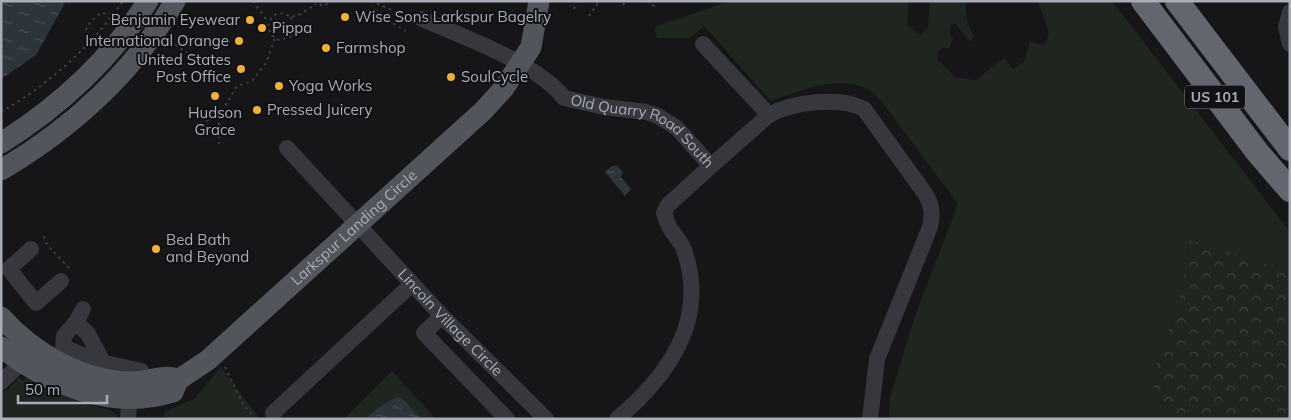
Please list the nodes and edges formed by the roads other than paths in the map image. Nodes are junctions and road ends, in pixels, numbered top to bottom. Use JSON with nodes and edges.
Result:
{"nodes":[{"id":1,"x":148,"y":1,"type":"edge"},
{"id":2,"x":175,"y":1,"type":"edge"},
{"id":3,"x":526,"y":1,"type":"edge"},
{"id":4,"x":539,"y":1,"type":"edge"},
{"id":5,"x":1143,"y":1,"type":"edge"},
{"id":6,"x":1177,"y":1,"type":"edge"},
{"id":7,"x":1289,"y":17,"type":"edge"},
{"id":8,"x":422,"y":19,"type":"dead end"},
{"id":9,"x":703,"y":44,"type":"dead end"},
{"id":10,"x":1290,"y":44,"type":"edge"},
{"id":11,"x":518,"y":63,"type":"junction"},
{"id":12,"x":769,"y":115,"type":"junction"},
{"id":13,"x":1,"y":143,"type":"edge"},
{"id":14,"x":287,"y":148,"type":"dead end"},
{"id":15,"x":1290,"y":149,"type":"edge"},
{"id":16,"x":711,"y":166,"type":"junction"},
{"id":17,"x":1,"y":170,"type":"edge"},
{"id":18,"x":1290,"y":190,"type":"edge"},
{"id":19,"x":358,"y":224,"type":"junction"},
{"id":20,"x":31,"y":249,"type":"dead end"},
{"id":21,"x":67,"y":276,"type":"road end"},
{"id":22,"x":412,"y":284,"type":"junction"},
{"id":23,"x":442,"y":316,"type":"junction"},
{"id":24,"x":1,"y":317,"type":"edge"},
{"id":25,"x":1,"y":347,"type":"edge"},
{"id":26,"x":103,"y":362,"type":"junction"},
{"id":27,"x":21,"y":363,"type":"junction"},
{"id":28,"x":1,"y":382,"type":"edge"},
{"id":29,"x":132,"y":394,"type":"edge"},
{"id":30,"x":273,"y":413,"type":"dead end"},
{"id":31,"x":538,"y":416,"type":"edge"},
{"id":32,"x":507,"y":419,"type":"edge"},
{"id":33,"x":617,"y":419,"type":"edge"},
{"id":34,"x":870,"y":419,"type":"edge"}],
"edges":[{"from":1,"to":13,"type":"main road"},
{"from":2,"to":17,"type":"main road"},
{"from":3,"to":11,"type":"main road","name":"Larkspur Landing Circle"},
{"from":4,"to":11,"type":"main road","name":"Larkspur Landing Circle"},
{"from":5,"to":18,"type":"highway","number":"US 101"},
{"from":6,"to":15,"type":"highway","number":"US 101"},
{"from":7,"to":10,"type":"street"},
{"from":8,"to":11,"type":"street","name":"Old Quarry Road South"},
{"from":9,"to":12,"type":"street"},
{"from":11,"to":16,"type":"street","name":"Old Quarry Road South"},
{"from":11,"to":19,"type":"main road","name":"Larkspur Landing Circle"},
{"from":12,"to":16,"type":"street"},
{"from":12,"to":34,"type":"street"},
{"from":14,"to":19,"type":"street","name":"Lincoln Village Circle"},
{"from":16,"to":33,"type":"street","name":"Old Quarry Road South"},
{"from":19,"to":22,"type":"street","name":"Lincoln Village Circle"},
{"from":19,"to":29,"type":"main road","name":"Larkspur Landing Circle"},
{"from":20,"to":21,"type":"street"},
{"from":22,"to":23,"type":"street","name":"Lincoln Village Circle"},
{"from":22,"to":30,"type":"street"},
{"from":23,"to":31,"type":"street","name":"Lincoln Village Circle"},
{"from":23,"to":32,"type":"street"},
{"from":24,"to":29,"type":"main road","name":"Larkspur Landing Circle"},
{"from":25,"to":27,"type":"main road","name":"Larkspur Landing Circle"},
{"from":26,"to":26,"type":"street"},
{"from":26,"to":29,"type":"street"},
{"from":27,"to":28,"type":"street"},
{"from":27,"to":29,"type":"main road","name":"Larkspur Landing Circle"}]}
